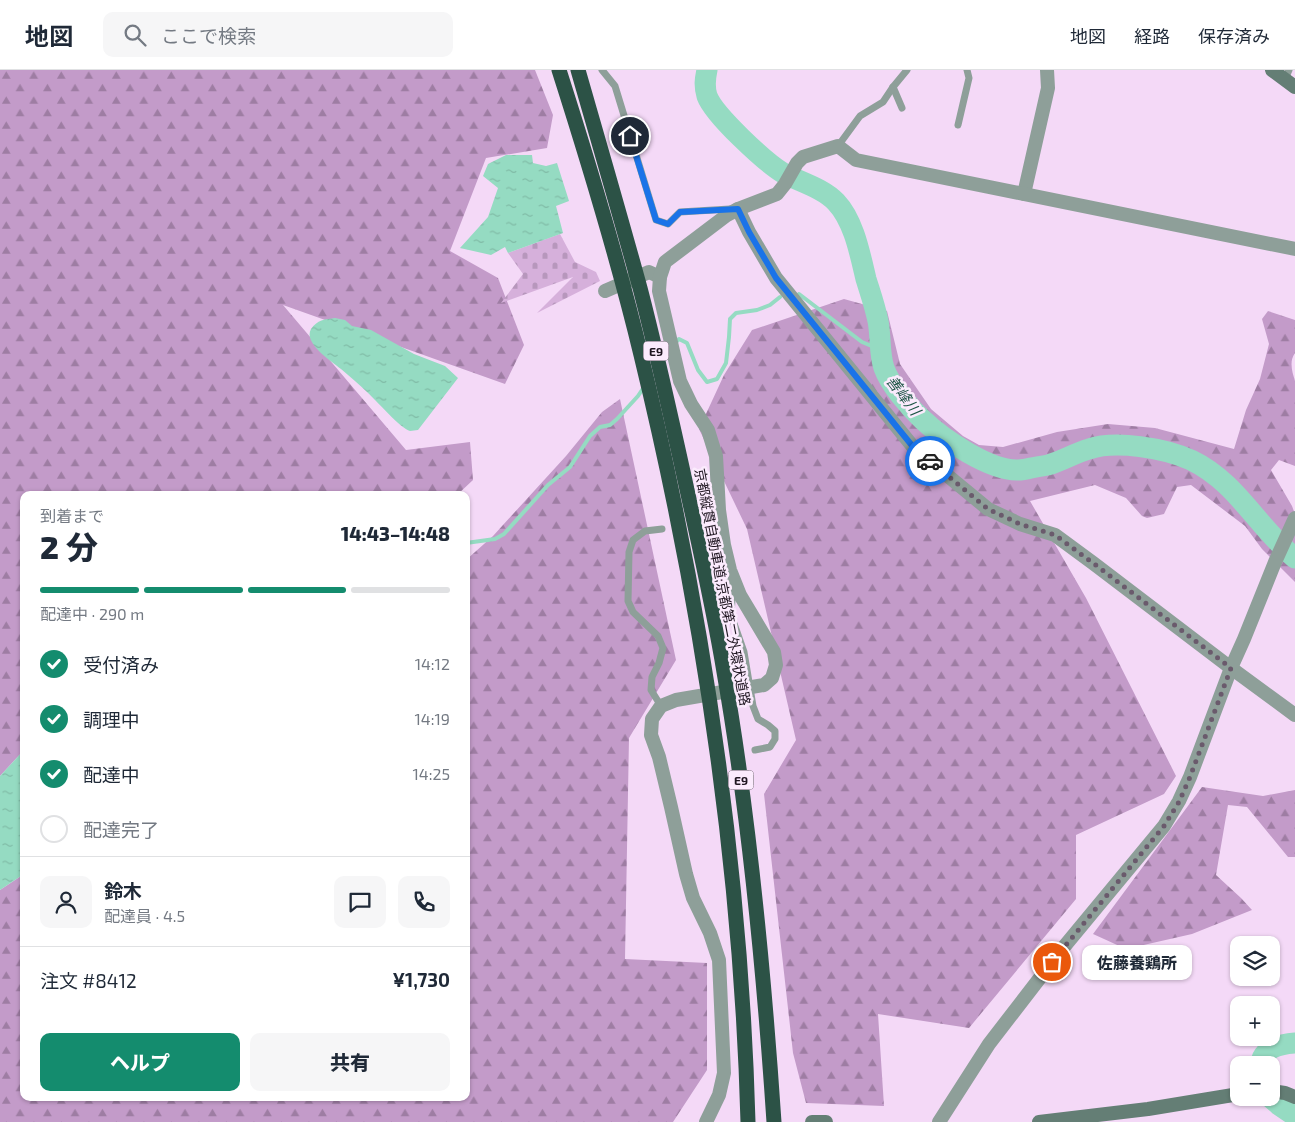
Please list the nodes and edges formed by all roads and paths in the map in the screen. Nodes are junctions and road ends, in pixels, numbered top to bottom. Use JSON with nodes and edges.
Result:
{"nodes":[{"id":1,"x":559,"y":70,"type":"edge"},
{"id":2,"x":578,"y":70,"type":"edge"},
{"id":3,"x":602,"y":70,"type":"edge"},
{"id":4,"x":907,"y":70,"type":"edge"},
{"id":5,"x":967,"y":70,"type":"edge"},
{"id":6,"x":1047,"y":70,"type":"edge"},
{"id":7,"x":1272,"y":70,"type":"edge"},
{"id":8,"x":1290,"y":79,"type":"edge"},
{"id":9,"x":893,"y":87,"type":"junction"},
{"id":10,"x":902,"y":108,"type":"dead end"},
{"id":11,"x":958,"y":125,"type":"dead end"},
{"id":12,"x":838,"y":146,"type":"junction"},
{"id":13,"x":1024,"y":194,"type":"junction"},
{"id":14,"x":738,"y":209,"type":"junction"},
{"id":15,"x":1295,"y":249,"type":"edge"},
{"id":16,"x":660,"y":278,"type":"junction"},
{"id":17,"x":605,"y":291,"type":"dead end"},
{"id":18,"x":1294,"y":520,"type":"edge"},
{"id":19,"x":662,"y":529,"type":"dead end"},
{"id":20,"x":737,"y":588,"type":"junction"},
{"id":21,"x":1231,"y":668,"type":"junction"},
{"id":22,"x":661,"y":706,"type":"junction"},
{"id":23,"x":1295,"y":715,"type":"edge"},
{"id":24,"x":754,"y":750,"type":"dead end"},
{"id":25,"x":1280,"y":1093,"type":"edge"},
{"id":26,"x":1230,"y":1095,"type":"edge"},
{"id":27,"x":1295,"y":1097,"type":"edge"},
{"id":28,"x":706,"y":1122,"type":"edge"},
{"id":29,"x":748,"y":1122,"type":"edge"},
{"id":30,"x":774,"y":1122,"type":"edge"},
{"id":31,"x":812,"y":1122,"type":"edge"},
{"id":32,"x":826,"y":1122,"type":"edge"},
{"id":33,"x":939,"y":1122,"type":"edge"},
{"id":34,"x":1039,"y":1122,"type":"edge"}],
"edges":[{"from":1,"to":29,"type":"highway","number":"E9"},
{"from":2,"to":30,"type":"highway","name":"京都縦貫自動車道;京都第二外環状道路","number":"E9"},
{"from":3,"to":14,"type":"lane"},
{"from":4,"to":9,"type":"lane"},
{"from":5,"to":11,"type":"lane"},
{"from":6,"to":13,"type":"street"},
{"from":7,"to":8,"type":"main road"},
{"from":9,"to":10,"type":"lane"},
{"from":9,"to":12,"type":"lane"},
{"from":12,"to":13,"type":"street"},
{"from":12,"to":14,"type":"street"},
{"from":13,"to":15,"type":"street"},
{"from":14,"to":16,"type":"street"},
{"from":14,"to":21,"type":"street"},
{"from":16,"to":17,"type":"street"},
{"from":16,"to":20,"type":"street"},
{"from":18,"to":21,"type":"street"},
{"from":19,"to":22,"type":"lane"},
{"from":20,"to":22,"type":"street"},
{"from":20,"to":24,"type":"lane"},
{"from":21,"to":23,"type":"street"},
{"from":21,"to":33,"type":"street"},
{"from":22,"to":28,"type":"street"},
{"from":25,"to":27,"type":"main road"},
{"from":26,"to":34,"type":"main road"},
{"from":31,"to":32,"type":"main road"}]}
